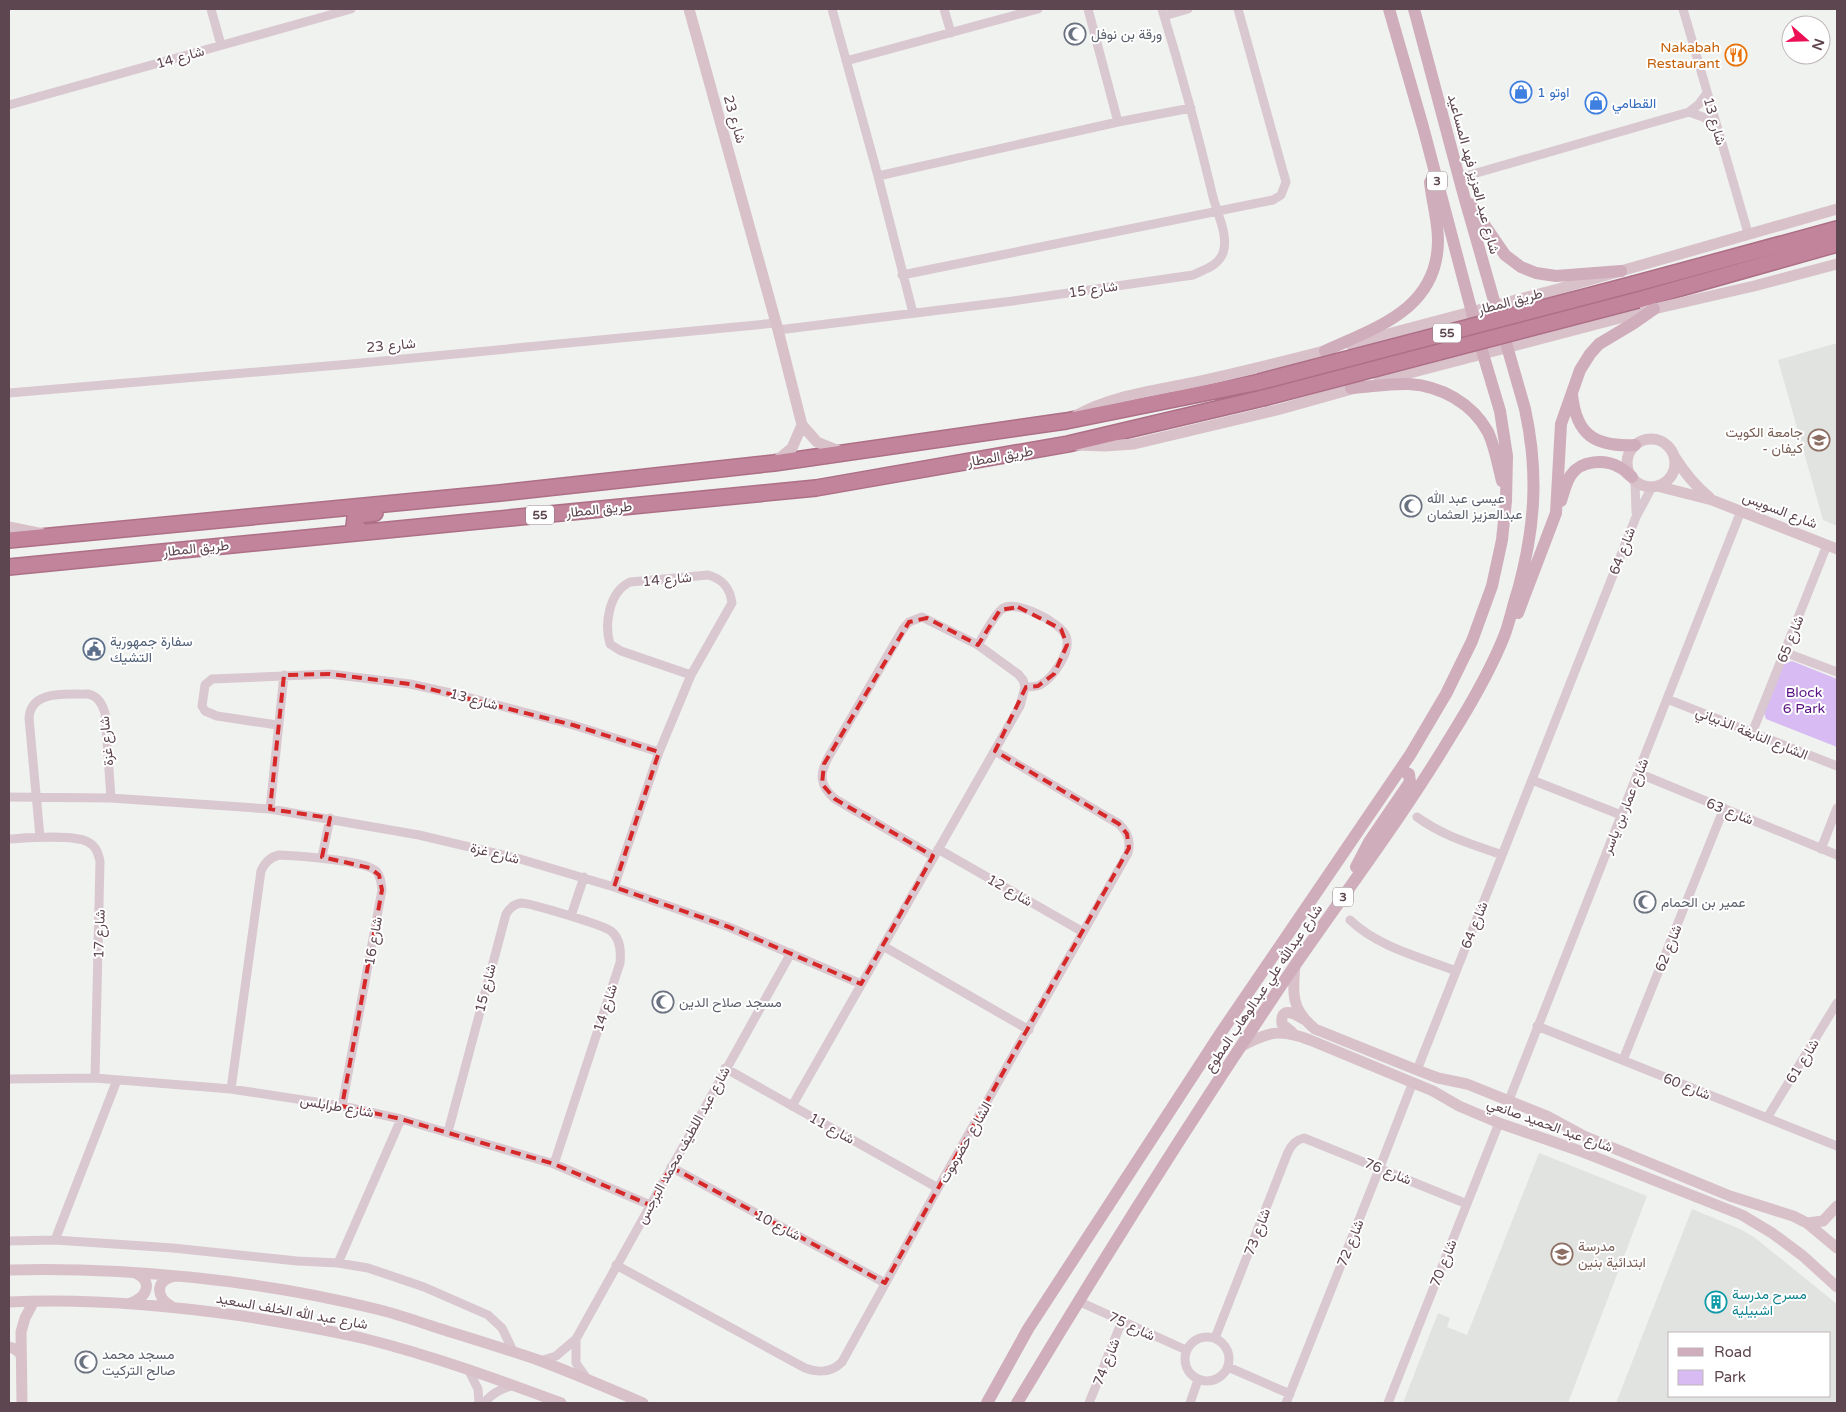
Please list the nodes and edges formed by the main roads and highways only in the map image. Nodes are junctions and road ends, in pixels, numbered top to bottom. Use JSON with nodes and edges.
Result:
{"nodes":[{"id":1,"x":689,"y":9,"type":"edge"},
{"id":2,"x":1389,"y":9,"type":"edge"},
{"id":3,"x":1414,"y":9,"type":"edge"},
{"id":4,"x":1423,"y":128,"type":"junction"},
{"id":5,"x":1464,"y":196,"type":"junction"},
{"id":6,"x":1837,"y":209,"type":"edge"},
{"id":7,"x":1837,"y":223,"type":"edge"},
{"id":8,"x":1837,"y":229,"type":"edge"},
{"id":9,"x":1822,"y":233,"type":"junction"},
{"id":10,"x":1837,"y":244,"type":"edge"},
{"id":11,"x":1816,"y":250,"type":"junction"},
{"id":12,"x":1837,"y":252,"type":"edge"},
{"id":13,"x":1837,"y":264,"type":"edge"},
{"id":14,"x":1621,"y":271,"type":"junction"},
{"id":15,"x":1558,"y":288,"type":"junction"},
{"id":16,"x":1495,"y":305,"type":"junction"},
{"id":17,"x":1654,"y":309,"type":"junction"},
{"id":18,"x":1471,"y":311,"type":"junction"},
{"id":19,"x":1416,"y":326,"type":"junction"},
{"id":20,"x":1563,"y":333,"type":"junction"},
{"id":21,"x":1507,"y":348,"type":"junction"},
{"id":22,"x":1325,"y":351,"type":"junction"},
{"id":23,"x":1483,"y":354,"type":"junction"},
{"id":24,"x":1430,"y":368,"type":"junction"},
{"id":25,"x":1351,"y":388,"type":"junction"},
{"id":26,"x":1571,"y":392,"type":"junction"},
{"id":27,"x":1066,"y":421,"type":"junction"},
{"id":28,"x":802,"y":425,"type":"junction"},
{"id":29,"x":1068,"y":444,"type":"junction"},
{"id":30,"x":1635,"y":445,"type":"junction"},
{"id":31,"x":1672,"y":451,"type":"junction"},
{"id":32,"x":844,"y":454,"type":"junction"},
{"id":33,"x":774,"y":463,"type":"junction"},
{"id":34,"x":1633,"y":479,"type":"junction"},
{"id":35,"x":1654,"y":487,"type":"junction"},
{"id":36,"x":500,"y":493,"type":"junction"},
{"id":37,"x":1712,"y":500,"type":"junction"},
{"id":38,"x":1506,"y":501,"type":"junction"},
{"id":39,"x":1556,"y":513,"type":"junction"},
{"id":40,"x":9,"y":527,"type":"edge"},
{"id":41,"x":363,"y":532,"type":"junction"},
{"id":42,"x":52,"y":535,"type":"junction"},
{"id":43,"x":9,"y":540,"type":"edge"},
{"id":44,"x":1832,"y":547,"type":"edge"},
{"id":45,"x":9,"y":567,"type":"edge"},
{"id":46,"x":1505,"y":634,"type":"junction"},
{"id":47,"x":1400,"y":770,"type":"junction"},
{"id":48,"x":1348,"y":890,"type":"junction"},
{"id":49,"x":1295,"y":966,"type":"junction"},
{"id":50,"x":1303,"y":1019,"type":"junction"},
{"id":51,"x":1294,"y":1034,"type":"junction"},
{"id":52,"x":1240,"y":1047,"type":"junction"},
{"id":53,"x":1467,"y":1084,"type":"junction"},
{"id":54,"x":1459,"y":1106,"type":"junction"},
{"id":55,"x":1547,"y":1116,"type":"junction"},
{"id":56,"x":1538,"y":1138,"type":"junction"},
{"id":57,"x":1837,"y":1206,"type":"edge"},
{"id":58,"x":1781,"y":1211,"type":"junction"},
{"id":59,"x":1807,"y":1223,"type":"junction"},
{"id":60,"x":1772,"y":1233,"type":"junction"},
{"id":61,"x":1837,"y":1248,"type":"edge"},
{"id":62,"x":9,"y":1270,"type":"edge"},
{"id":63,"x":134,"y":1272,"type":"junction"},
{"id":64,"x":177,"y":1276,"type":"junction"},
{"id":65,"x":1837,"y":1287,"type":"edge"},
{"id":66,"x":34,"y":1301,"type":"junction"},
{"id":67,"x":9,"y":1302,"type":"edge"},
{"id":68,"x":129,"y":1303,"type":"junction"},
{"id":69,"x":171,"y":1306,"type":"junction"},
{"id":70,"x":9,"y":1347,"type":"edge"},
{"id":71,"x":21,"y":1354,"type":"junction"},
{"id":72,"x":22,"y":1403,"type":"edge"},
{"id":73,"x":561,"y":1403,"type":"edge"},
{"id":74,"x":643,"y":1403,"type":"edge"},
{"id":75,"x":987,"y":1403,"type":"edge"},
{"id":76,"x":1016,"y":1403,"type":"edge"}],
"edges":[{"from":1,"to":28,"type":"main road","name":"شارع 23"},
{"from":2,"to":4,"type":"main road","number":"3"},
{"from":3,"to":5,"type":"main road","name":"شارع عبد العزيز فهد المساعيد","number":"3"},
{"from":4,"to":18,"type":"main road","number":"3"},
{"from":4,"to":22,"type":"main road"},
{"from":5,"to":14,"type":"main road"},
{"from":5,"to":16,"type":"main road","name":"شارع عبد العزيز فهد المساعيد","number":"3"},
{"from":6,"to":14,"type":"main road","name":"طريق المطار"},
{"from":7,"to":9,"type":"highway"},
{"from":8,"to":9,"type":"highway","name":"طريق المطار","number":"55"},
{"from":9,"to":27,"type":"highway","name":"طريق المطار","number":"55","bridge":true},
{"from":10,"to":11,"type":"highway","name":"طريق المطار","number":"55"},
{"from":11,"to":12,"type":"highway"},
{"from":11,"to":29,"type":"highway","name":"طريق المطار","number":"55","bridge":true},
{"from":13,"to":17,"type":"main road","name":"طريق المطار"},
{"from":14,"to":15,"type":"main road","name":"طريق المطار"},
{"from":15,"to":16,"type":"main road","name":"طريق المطار"},
{"from":15,"to":20,"type":"main road"},
{"from":16,"to":18,"type":"main road","name":"طريق المطار"},
{"from":16,"to":21,"type":"main road","name":"شارع عبد العزيز فهد المساعيد","number":"3"},
{"from":17,"to":20,"type":"main road","name":"طريق المطار"},
{"from":17,"to":26,"type":"main road"},
{"from":18,"to":19,"type":"main road","name":"طريق المطار"},
{"from":18,"to":23,"type":"main road","number":"3"},
{"from":19,"to":22,"type":"main road","name":"طريق المطار"},
{"from":19,"to":24,"type":"main road"},
{"from":20,"to":21,"type":"main road","name":"طريق المطار"},
{"from":21,"to":23,"type":"main road","name":"طريق المطار"},
{"from":21,"to":46,"type":"main road","name":"شارع عبدالله علي عبدالوهاب المطوع","number":"3"},
{"from":22,"to":27,"type":"main road","name":"طريق المطار"},
{"from":23,"to":24,"type":"main road","name":"طريق المطار"},
{"from":23,"to":38,"type":"main road","name":"شارع عبدالله علي عبدالوهاب المطوع","number":"3"},
{"from":24,"to":25,"type":"main road","name":"طريق المطار"},
{"from":25,"to":29,"type":"main road","name":"طريق المطار"},
{"from":25,"to":38,"type":"main road","number":"3"},
{"from":26,"to":30,"type":"main road"},
{"from":26,"to":39,"type":"main road"},
{"from":27,"to":32,"type":"highway","name":"طريق المطار","number":"55"},
{"from":28,"to":32,"type":"main road","name":"شارع 23"},
{"from":28,"to":33,"type":"main road"},
{"from":29,"to":41,"type":"highway","name":"طريق المطار","number":"55"},
{"from":30,"to":31,"type":"main road"},
{"from":30,"to":34,"type":"main road"},
{"from":31,"to":35,"type":"main road"},
{"from":31,"to":37,"type":"main road","name":"شارع السويس"},
{"from":32,"to":33,"type":"highway","name":"طريق المطار","number":"55"},
{"from":33,"to":36,"type":"highway","name":"طريق المطار","number":"55"},
{"from":34,"to":35,"type":"main road"},
{"from":34,"to":39,"type":"main road"},
{"from":35,"to":37,"type":"main road","name":"شارع السويس"},
{"from":36,"to":41,"type":"highway"},
{"from":36,"to":42,"type":"highway","name":"طريق المطار","number":"55"},
{"from":37,"to":44,"type":"main road","name":"شارع السويس"},
{"from":38,"to":47,"type":"main road","name":"شارع عبدالله علي عبدالوهاب المطوع","number":"3"},
{"from":39,"to":46,"type":"main road"},
{"from":40,"to":42,"type":"main road"},
{"from":41,"to":45,"type":"highway","name":"طريق المطار","number":"55"},
{"from":42,"to":43,"type":"highway","name":"طريق المطار","number":"55"},
{"from":46,"to":48,"type":"main road","name":"شارع عبدالله علي عبدالوهاب المطوع","number":"3"},
{"from":47,"to":48,"type":"main road"},
{"from":47,"to":75,"type":"main road","name":"شارع عبدالله علي عبدالوهاب المطوع","number":"3"},
{"from":48,"to":49,"type":"main road","name":"شارع عبدالله علي عبدالوهاب المطوع","number":"3"},
{"from":49,"to":50,"type":"main road"},
{"from":49,"to":52,"type":"main road","name":"شارع عبدالله علي عبدالوهاب المطوع","number":"3"},
{"from":50,"to":51,"type":"main road"},
{"from":50,"to":53,"type":"main road","name":"شارع عبد الحميد صانعي"},
{"from":51,"to":52,"type":"main road","name":"شارع عبد الحميد صانعي"},
{"from":51,"to":54,"type":"main road","name":"شارع عبد الحميد صانعي"},
{"from":52,"to":76,"type":"main road","name":"شارع عبدالله علي عبدالوهاب المطوع","number":"3"},
{"from":53,"to":54,"type":"main road"},
{"from":53,"to":55,"type":"main road","name":"شارع عبد الحميد صانعي"},
{"from":54,"to":56,"type":"main road","name":"شارع عبد الحميد صانعي"},
{"from":55,"to":56,"type":"main road"},
{"from":55,"to":58,"type":"main road","name":"شارع عبد الحميد صانعي"},
{"from":56,"to":60,"type":"main road","name":"شارع عبد الحميد صانعي"},
{"from":57,"to":59,"type":"main road"},
{"from":58,"to":59,"type":"main road","name":"شارع عبد الحميد صانعي"},
{"from":58,"to":60,"type":"main road"},
{"from":59,"to":61,"type":"main road","name":"شارع عبد الحميد صانعي"},
{"from":60,"to":65,"type":"main road","name":"شارع عبد الحميد صانعي"},
{"from":62,"to":63,"type":"main road","name":"شارع عبد الله الخلف السعيد"},
{"from":63,"to":64,"type":"main road","name":"شارع عبد الله الخلف السعيد"},
{"from":63,"to":68,"type":"main road"},
{"from":64,"to":69,"type":"main road"},
{"from":64,"to":74,"type":"main road","name":"شارع عبد الله الخلف السعيد"},
{"from":66,"to":67,"type":"main road","name":"شارع عبد الله الخلف السعيد"},
{"from":66,"to":68,"type":"main road","name":"شارع عبد الله الخلف السعيد"},
{"from":66,"to":71,"type":"main road"},
{"from":68,"to":69,"type":"main road","name":"شارع عبد الله الخلف السعيد"},
{"from":69,"to":73,"type":"main road","name":"شارع عبد الله الخلف السعيد"},
{"from":70,"to":71,"type":"main road"},
{"from":71,"to":72,"type":"main road"}]}
